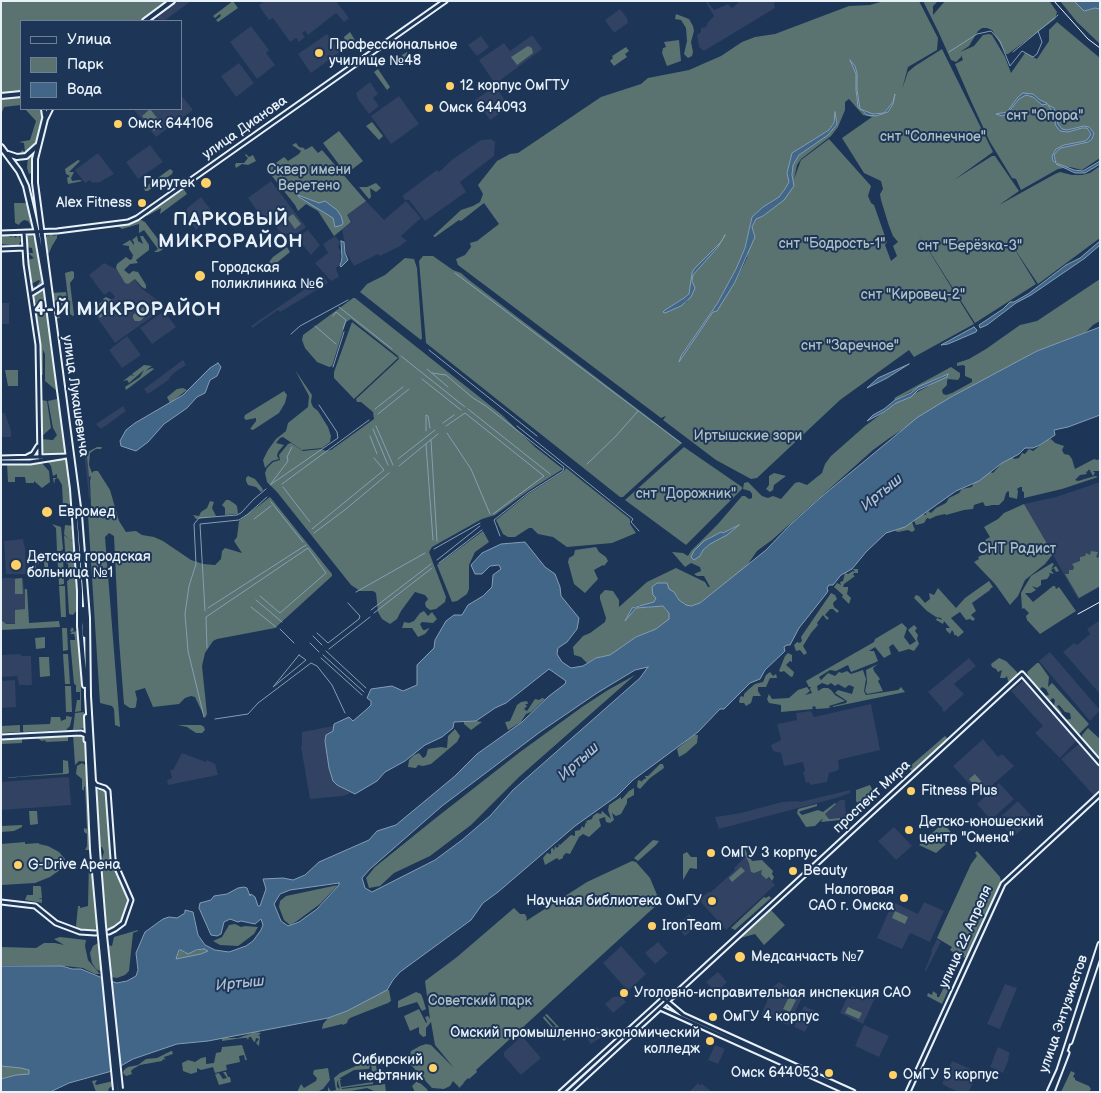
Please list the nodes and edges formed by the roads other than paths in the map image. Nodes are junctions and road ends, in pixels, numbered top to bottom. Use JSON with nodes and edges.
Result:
{"nodes":[{"id":1,"x":171,"y":1,"type":"edge"},
{"id":2,"x":445,"y":1,"type":"edge"},
{"id":3,"x":145,"y":20,"type":"edge"},
{"id":4,"x":20,"y":94,"type":"edge"},
{"id":5,"x":2,"y":96,"type":"edge"},
{"id":6,"x":44,"y":110,"type":"edge"},
{"id":7,"x":50,"y":110,"type":"edge"},
{"id":8,"x":45,"y":119,"type":"junction"},
{"id":9,"x":38,"y":144,"type":"junction"},
{"id":10,"x":1,"y":147,"type":"edge"},
{"id":11,"x":6,"y":153,"type":"junction"},
{"id":12,"x":37,"y":204,"type":"junction"},
{"id":13,"x":31,"y":207,"type":"junction"},
{"id":14,"x":39,"y":214,"type":"junction"},
{"id":15,"x":1,"y":233,"type":"edge"},
{"id":16,"x":24,"y":233,"type":"junction"},
{"id":17,"x":39,"y":233,"type":"junction"},
{"id":18,"x":24,"y":248,"type":"junction"},
{"id":19,"x":1,"y":249,"type":"edge"},
{"id":20,"x":47,"y":284,"type":"junction"},
{"id":21,"x":31,"y":294,"type":"junction"},
{"id":22,"x":39,"y":443,"type":"junction"},
{"id":23,"x":70,"y":456,"type":"junction"},
{"id":24,"x":20,"y":457,"type":"junction"},
{"id":25,"x":1,"y":458,"type":"edge"},
{"id":26,"x":25,"y":458,"type":"junction"},
{"id":27,"x":40,"y":458,"type":"junction"},
{"id":28,"x":1,"y":462,"type":"edge"},
{"id":29,"x":20,"y":462,"type":"junction"},
{"id":30,"x":82,"y":591,"type":"junction"},
{"id":31,"x":84,"y":650,"type":"junction"},
{"id":32,"x":87,"y":723,"type":"junction"},
{"id":33,"x":1,"y":736,"type":"edge"},
{"id":34,"x":88,"y":750,"type":"junction"},
{"id":35,"x":1100,"y":763,"type":"edge"},
{"id":36,"x":93,"y":781,"type":"junction"},
{"id":37,"x":99,"y":787,"type":"junction"},
{"id":38,"x":94,"y":794,"type":"junction"},
{"id":39,"x":1100,"y":794,"type":"edge"},
{"id":40,"x":1,"y":902,"type":"edge"},
{"id":41,"x":102,"y":927,"type":"junction"},
{"id":42,"x":1100,"y":944,"type":"edge"},
{"id":43,"x":1100,"y":952,"type":"edge"},
{"id":44,"x":663,"y":1000,"type":"junction"},
{"id":45,"x":653,"y":1008,"type":"junction"},
{"id":46,"x":660,"y":1008,"type":"junction"},
{"id":47,"x":657,"y":1012,"type":"junction"},
{"id":48,"x":600,"y":1056,"type":"junction"},
{"id":49,"x":604,"y":1060,"type":"junction"},
{"id":50,"x":580,"y":1074,"type":"junction"},
{"id":51,"x":584,"y":1078,"type":"junction"},
{"id":52,"x":118,"y":1091,"type":"edge"},
{"id":53,"x":561,"y":1092,"type":"edge"},
{"id":54,"x":569,"y":1092,"type":"edge"},
{"id":55,"x":846,"y":1092,"type":"edge"},
{"id":56,"x":853,"y":1092,"type":"edge"},
{"id":57,"x":908,"y":1092,"type":"edge"},
{"id":58,"x":1050,"y":1092,"type":"edge"}],
"edges":[{"from":1,"to":3,"type":"main road"},
{"from":2,"to":17,"type":"main road","name":"улица Дианова"},
{"from":4,"to":5,"type":"main road"},
{"from":6,"to":8,"type":"main road"},
{"from":7,"to":8,"type":"main road"},
{"from":8,"to":9,"type":"main road","name":"улица Лукашевича"},
{"from":9,"to":11,"type":"main road"},
{"from":9,"to":12,"type":"main road","name":"улица Лукашевича"},
{"from":10,"to":11,"type":"main road","name":"улица Лукашевича"},
{"from":11,"to":13,"type":"main road","name":"улица Лукашевича"},
{"from":12,"to":13,"type":"main road"},
{"from":12,"to":14,"type":"main road","name":"улица Лукашевича"},
{"from":13,"to":14,"type":"main road"},
{"from":13,"to":17,"type":"main road","name":"улица Лукашевича"},
{"from":14,"to":17,"type":"main road","name":"улица Лукашевича"},
{"from":15,"to":16,"type":"main road","name":"улица Дианова"},
{"from":16,"to":17,"type":"main road","name":"улица Дианова"},
{"from":16,"to":18,"type":"main road"},
{"from":17,"to":20,"type":"main road","name":"улица Лукашевича"},
{"from":18,"to":19,"type":"main road"},
{"from":18,"to":21,"type":"main road"},
{"from":20,"to":21,"type":"main road"},
{"from":20,"to":23,"type":"main road","name":"улица Лукашевича"},
{"from":21,"to":22,"type":"main road"},
{"from":22,"to":26,"type":"main road"},
{"from":22,"to":27,"type":"main road"},
{"from":23,"to":27,"type":"main road"},
{"from":23,"to":29,"type":"main road"},
{"from":23,"to":30,"type":"main road","name":"улица Лукашевича"},
{"from":24,"to":25,"type":"main road"},
{"from":24,"to":26,"type":"main road"},
{"from":24,"to":29,"type":"main road"},
{"from":26,"to":27,"type":"main road"},
{"from":28,"to":29,"type":"main road"},
{"from":30,"to":31,"type":"main road","name":"улица Лукашевича"},
{"from":30,"to":31,"type":"main road","name":"улица Лукашевича"},
{"from":31,"to":32,"type":"main road","name":"улица Лукашевича"},
{"from":31,"to":36,"type":"main road","name":"улица Лукашевича"},
{"from":32,"to":33,"type":"main road"},
{"from":32,"to":34,"type":"main road","name":"улица Лукашевича"},
{"from":33,"to":34,"type":"main road"},
{"from":34,"to":41,"type":"main road","name":"улица Лукашевича"},
{"from":35,"to":44,"type":"main road","name":"проспект Мира"},
{"from":36,"to":37,"type":"main road"},
{"from":36,"to":38,"type":"main road","name":"улица Лукашевича"},
{"from":37,"to":38,"type":"main road"},
{"from":37,"to":40,"type":"main road"},
{"from":38,"to":41,"type":"main road","name":"улица Лукашевича"},
{"from":39,"to":57,"type":"main road","name":"улица 22 Апреля"},
{"from":41,"to":52,"type":"main road","bridge":true},
{"from":42,"to":58,"type":"main road","name":"улица Энтузиастов"},
{"from":43,"to":58,"type":"main road","name":"улица Энтузиастов"},
{"from":44,"to":45,"type":"main road","name":"проспект Мира"},
{"from":44,"to":46,"type":"main road","name":"проспект Мира"},
{"from":44,"to":46,"type":"main road"},
{"from":44,"to":56,"type":"main road"},
{"from":45,"to":47,"type":"main road"},
{"from":45,"to":48,"type":"main road","name":"проспект Мира"},
{"from":46,"to":47,"type":"main road","name":"проспект Мира"},
{"from":46,"to":55,"type":"main road"},
{"from":47,"to":49,"type":"main road","name":"проспект Мира"},
{"from":48,"to":49,"type":"main road"},
{"from":48,"to":50,"type":"main road","name":"проспект Мира"},
{"from":49,"to":51,"type":"main road","name":"проспект Мира"},
{"from":50,"to":51,"type":"main road"},
{"from":50,"to":53,"type":"main road","name":"проспект Мира"},
{"from":51,"to":54,"type":"main road","name":"проспект Мира"}]}
